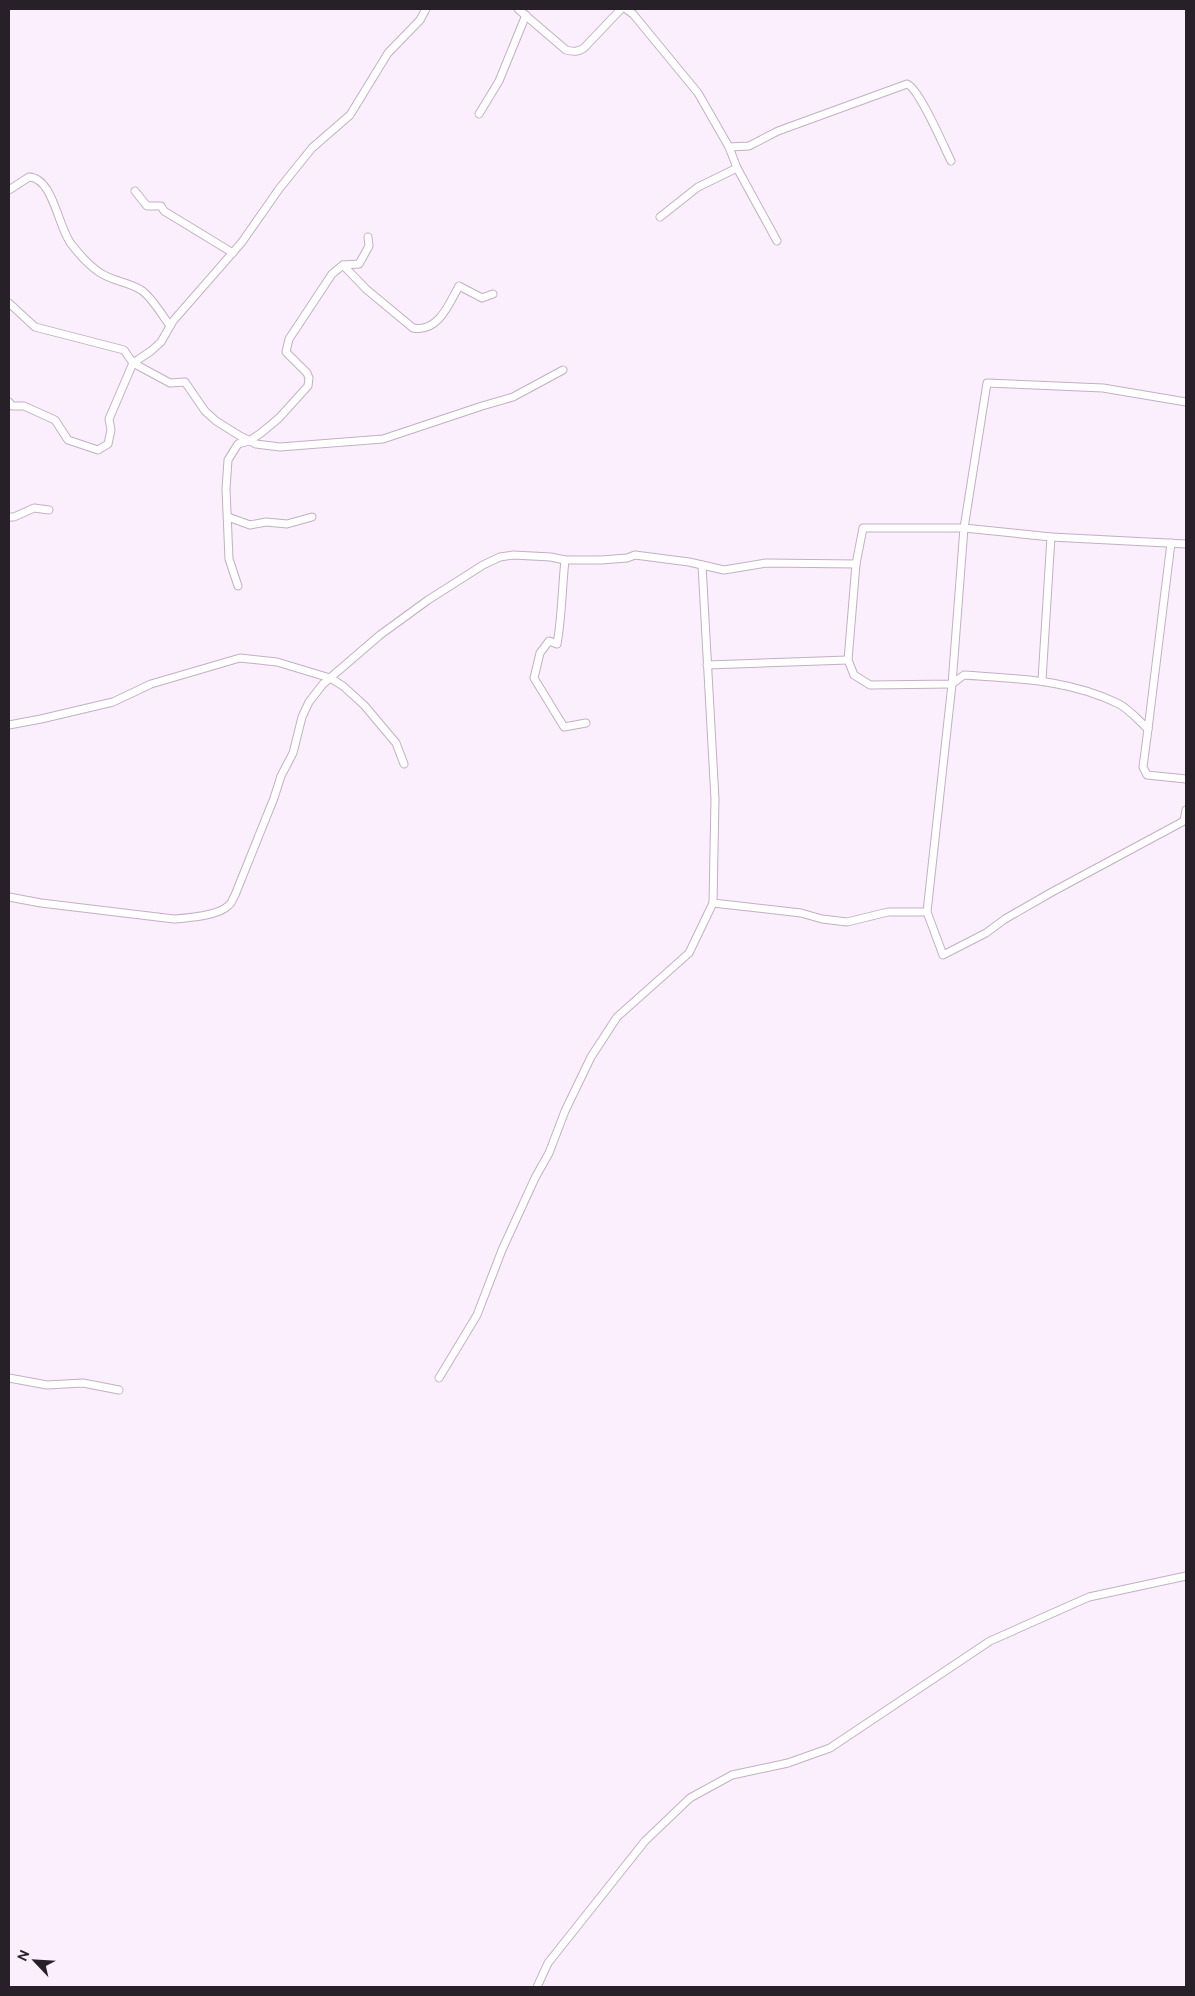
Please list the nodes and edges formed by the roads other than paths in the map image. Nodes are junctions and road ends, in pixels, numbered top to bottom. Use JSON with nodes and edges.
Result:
{"nodes":[{"id":1,"x":426,"y":9,"type":"edge"},
{"id":2,"x":518,"y":9,"type":"edge"},
{"id":3,"x":621,"y":9,"type":"edge"},
{"id":4,"x":626,"y":9,"type":"edge"},
{"id":5,"x":526,"y":15,"type":"junction"},
{"id":6,"x":479,"y":114,"type":"dead end"},
{"id":7,"x":729,"y":147,"type":"junction"},
{"id":8,"x":951,"y":161,"type":"dead end"},
{"id":9,"x":738,"y":168,"type":"junction"},
{"id":10,"x":9,"y":190,"type":"edge"},
{"id":11,"x":135,"y":191,"type":"dead end"},
{"id":12,"x":660,"y":217,"type":"dead end"},
{"id":13,"x":368,"y":237,"type":"dead end"},
{"id":14,"x":777,"y":241,"type":"dead end"},
{"id":15,"x":233,"y":253,"type":"junction"},
{"id":16,"x":343,"y":265,"type":"junction"},
{"id":17,"x":493,"y":294,"type":"dead end"},
{"id":18,"x":9,"y":302,"type":"edge"},
{"id":19,"x":170,"y":326,"type":"junction"},
{"id":20,"x":132,"y":363,"type":"junction"},
{"id":21,"x":563,"y":370,"type":"dead end"},
{"id":22,"x":9,"y":402,"type":"edge"},
{"id":23,"x":1186,"y":402,"type":"edge"},
{"id":24,"x":249,"y":441,"type":"junction"},
{"id":25,"x":49,"y":510,"type":"dead end"},
{"id":26,"x":9,"y":517,"type":"edge"},
{"id":27,"x":228,"y":517,"type":"junction"},
{"id":28,"x":312,"y":517,"type":"dead end"},
{"id":29,"x":964,"y":528,"type":"junction"},
{"id":30,"x":1051,"y":537,"type":"junction"},
{"id":31,"x":1171,"y":543,"type":"junction"},
{"id":32,"x":1186,"y":544,"type":"edge"},
{"id":33,"x":565,"y":560,"type":"junction"},
{"id":34,"x":856,"y":564,"type":"junction"},
{"id":35,"x":702,"y":565,"type":"junction"},
{"id":36,"x":238,"y":586,"type":"dead end"},
{"id":37,"x":848,"y":660,"type":"junction"},
{"id":38,"x":707,"y":665,"type":"junction"},
{"id":39,"x":330,"y":678,"type":"junction"},
{"id":40,"x":1042,"y":680,"type":"junction"},
{"id":41,"x":952,"y":684,"type":"junction"},
{"id":42,"x":586,"y":723,"type":"dead end"},
{"id":43,"x":9,"y":725,"type":"edge"},
{"id":44,"x":1148,"y":729,"type":"junction"},
{"id":45,"x":404,"y":764,"type":"dead end"},
{"id":46,"x":1186,"y":779,"type":"edge"},
{"id":47,"x":1186,"y":810,"type":"edge"},
{"id":48,"x":1185,"y":824,"type":"edge"},
{"id":49,"x":9,"y":897,"type":"edge"},
{"id":50,"x":713,"y":903,"type":"junction"},
{"id":51,"x":927,"y":912,"type":"junction"},
{"id":52,"x":9,"y":1378,"type":"edge"},
{"id":53,"x":439,"y":1378,"type":"dead end"},
{"id":54,"x":119,"y":1390,"type":"dead end"},
{"id":55,"x":1186,"y":1576,"type":"edge"},
{"id":56,"x":537,"y":1987,"type":"edge"}],
"edges":[{"from":1,"to":15,"type":"street"},
{"from":2,"to":5,"type":"street"},
{"from":3,"to":5,"type":"street"},
{"from":4,"to":7,"type":"street"},
{"from":5,"to":6,"type":"street"},
{"from":7,"to":8,"type":"street"},
{"from":7,"to":9,"type":"street"},
{"from":9,"to":12,"type":"street"},
{"from":9,"to":14,"type":"street"},
{"from":10,"to":19,"type":"street"},
{"from":11,"to":15,"type":"street"},
{"from":13,"to":16,"type":"street"},
{"from":15,"to":19,"type":"street"},
{"from":16,"to":17,"type":"street"},
{"from":16,"to":24,"type":"street"},
{"from":18,"to":20,"type":"street"},
{"from":19,"to":20,"type":"street"},
{"from":20,"to":22,"type":"street"},
{"from":20,"to":24,"type":"street"},
{"from":21,"to":24,"type":"street"},
{"from":23,"to":29,"type":"street"},
{"from":24,"to":27,"type":"street"},
{"from":25,"to":26,"type":"street"},
{"from":27,"to":28,"type":"street"},
{"from":27,"to":36,"type":"street"},
{"from":29,"to":30,"type":"street"},
{"from":29,"to":34,"type":"street"},
{"from":29,"to":41,"type":"street"},
{"from":30,"to":31,"type":"street"},
{"from":30,"to":40,"type":"street"},
{"from":31,"to":32,"type":"street"},
{"from":31,"to":44,"type":"street"},
{"from":33,"to":35,"type":"street"},
{"from":33,"to":39,"type":"street"},
{"from":33,"to":42,"type":"street"},
{"from":34,"to":35,"type":"street"},
{"from":34,"to":37,"type":"street"},
{"from":35,"to":38,"type":"street"},
{"from":37,"to":38,"type":"street"},
{"from":37,"to":41,"type":"street"},
{"from":38,"to":50,"type":"street"},
{"from":39,"to":43,"type":"street"},
{"from":39,"to":45,"type":"street"},
{"from":39,"to":49,"type":"street"},
{"from":40,"to":41,"type":"street"},
{"from":40,"to":44,"type":"street"},
{"from":41,"to":51,"type":"street"},
{"from":44,"to":46,"type":"street"},
{"from":47,"to":48,"type":"street"},
{"from":48,"to":51,"type":"street"},
{"from":50,"to":51,"type":"street"},
{"from":50,"to":53,"type":"street"},
{"from":52,"to":54,"type":"street"},
{"from":55,"to":56,"type":"street"}]}
